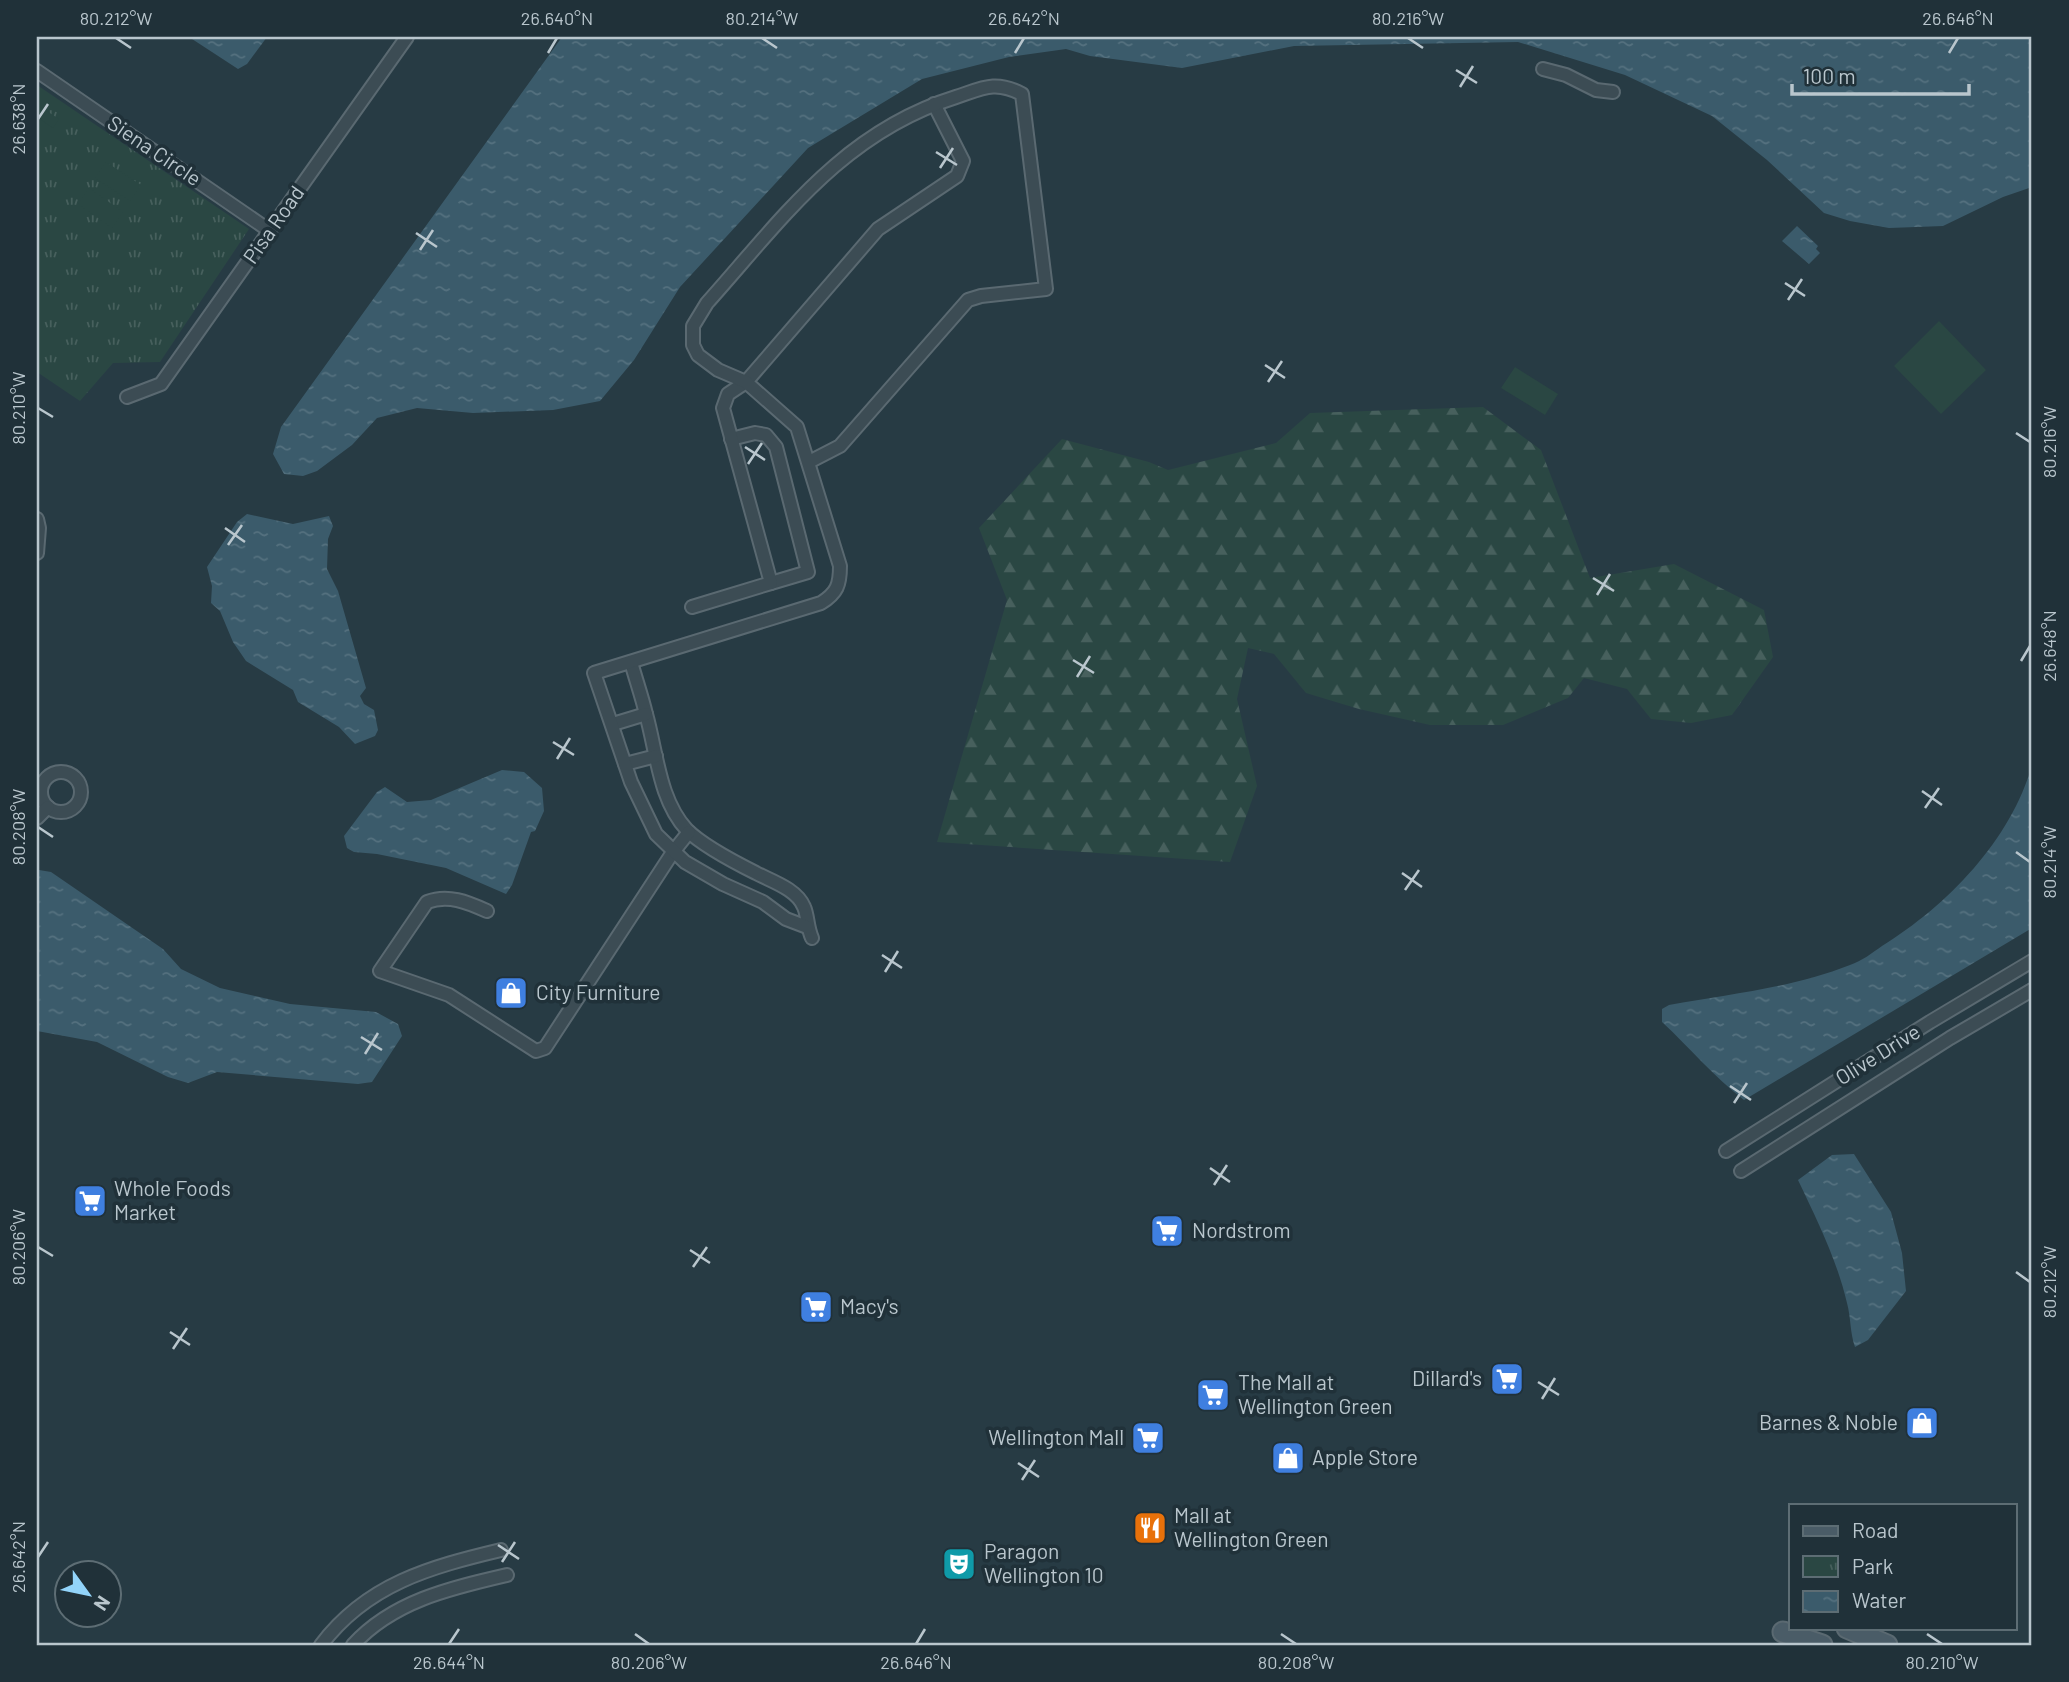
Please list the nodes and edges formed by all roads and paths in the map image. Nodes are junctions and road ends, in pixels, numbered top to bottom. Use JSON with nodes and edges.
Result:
{"nodes":[{"id":1,"x":408,"y":37,"type":"edge"},
{"id":2,"x":1543,"y":69,"type":"dead end"},
{"id":3,"x":37,"y":71,"type":"edge"},
{"id":4,"x":1613,"y":92,"type":"dead end"},
{"id":5,"x":934,"y":104,"type":"junction"},
{"id":6,"x":270,"y":231,"type":"junction"},
{"id":7,"x":746,"y":382,"type":"junction"},
{"id":8,"x":127,"y":397,"type":"dead end"},
{"id":9,"x":731,"y":439,"type":"junction"},
{"id":10,"x":808,"y":462,"type":"junction"},
{"id":11,"x":37,"y":519,"type":"edge"},
{"id":12,"x":37,"y":552,"type":"edge"},
{"id":13,"x":771,"y":583,"type":"junction"},
{"id":14,"x":692,"y":607,"type":"dead end"},
{"id":15,"x":631,"y":662,"type":"junction"},
{"id":16,"x":646,"y":714,"type":"junction"},
{"id":17,"x":613,"y":724,"type":"junction"},
{"id":18,"x":656,"y":755,"type":"junction"},
{"id":19,"x":625,"y":764,"type":"junction"},
{"id":20,"x":39,"y":787,"type":"edge"},
{"id":21,"x":48,"y":807,"type":"junction"},
{"id":22,"x":37,"y":818,"type":"edge"},
{"id":23,"x":689,"y":832,"type":"junction"},
{"id":24,"x":673,"y":852,"type":"junction"},
{"id":25,"x":487,"y":911,"type":"dead end"},
{"id":26,"x":2032,"y":961,"type":"edge"},
{"id":27,"x":2032,"y":990,"type":"edge"},
{"id":28,"x":1726,"y":1151,"type":"dead end"},
{"id":29,"x":1741,"y":1171,"type":"dead end"},
{"id":30,"x":501,"y":1550,"type":"dead end"},
{"id":31,"x":507,"y":1575,"type":"dead end"},
{"id":32,"x":1852,"y":1630,"type":"edge"},
{"id":33,"x":1783,"y":1632,"type":"dead end"},
{"id":34,"x":321,"y":1645,"type":"edge"},
{"id":35,"x":353,"y":1645,"type":"edge"},
{"id":36,"x":1822,"y":1645,"type":"edge"},
{"id":37,"x":1887,"y":1645,"type":"edge"}],
"edges":[{"from":1,"to":6,"type":"street","name":"Pisa Road"},
{"from":2,"to":4,"type":"street"},
{"from":3,"to":6,"type":"street","name":"Siena Circle"},
{"from":5,"to":7,"type":"street"},
{"from":5,"to":7,"type":"street"},
{"from":5,"to":10,"type":"street"},
{"from":6,"to":8,"type":"street","name":"Pisa Road"},
{"from":7,"to":9,"type":"street"},
{"from":7,"to":10,"type":"street"},
{"from":9,"to":13,"type":"street"},
{"from":9,"to":13,"type":"street"},
{"from":10,"to":15,"type":"street"},
{"from":11,"to":12,"type":"street"},
{"from":13,"to":14,"type":"street"},
{"from":15,"to":16,"type":"street"},
{"from":15,"to":17,"type":"street"},
{"from":16,"to":17,"type":"street"},
{"from":16,"to":18,"type":"street"},
{"from":17,"to":19,"type":"street"},
{"from":18,"to":19,"type":"street"},
{"from":18,"to":23,"type":"street"},
{"from":19,"to":24,"type":"street"},
{"from":20,"to":21,"type":"street"},
{"from":20,"to":21,"type":"street"},
{"from":21,"to":22,"type":"street"},
{"from":23,"to":24,"type":"street"},
{"from":23,"to":24,"type":"street"},
{"from":24,"to":25,"type":"street"},
{"from":26,"to":28,"type":"street","name":"Olive Drive"},
{"from":27,"to":29,"type":"street","name":"Olive Drive"},
{"from":30,"to":34,"type":"street"},
{"from":31,"to":35,"type":"street"},
{"from":32,"to":37,"type":"street"},
{"from":33,"to":36,"type":"street"}]}
